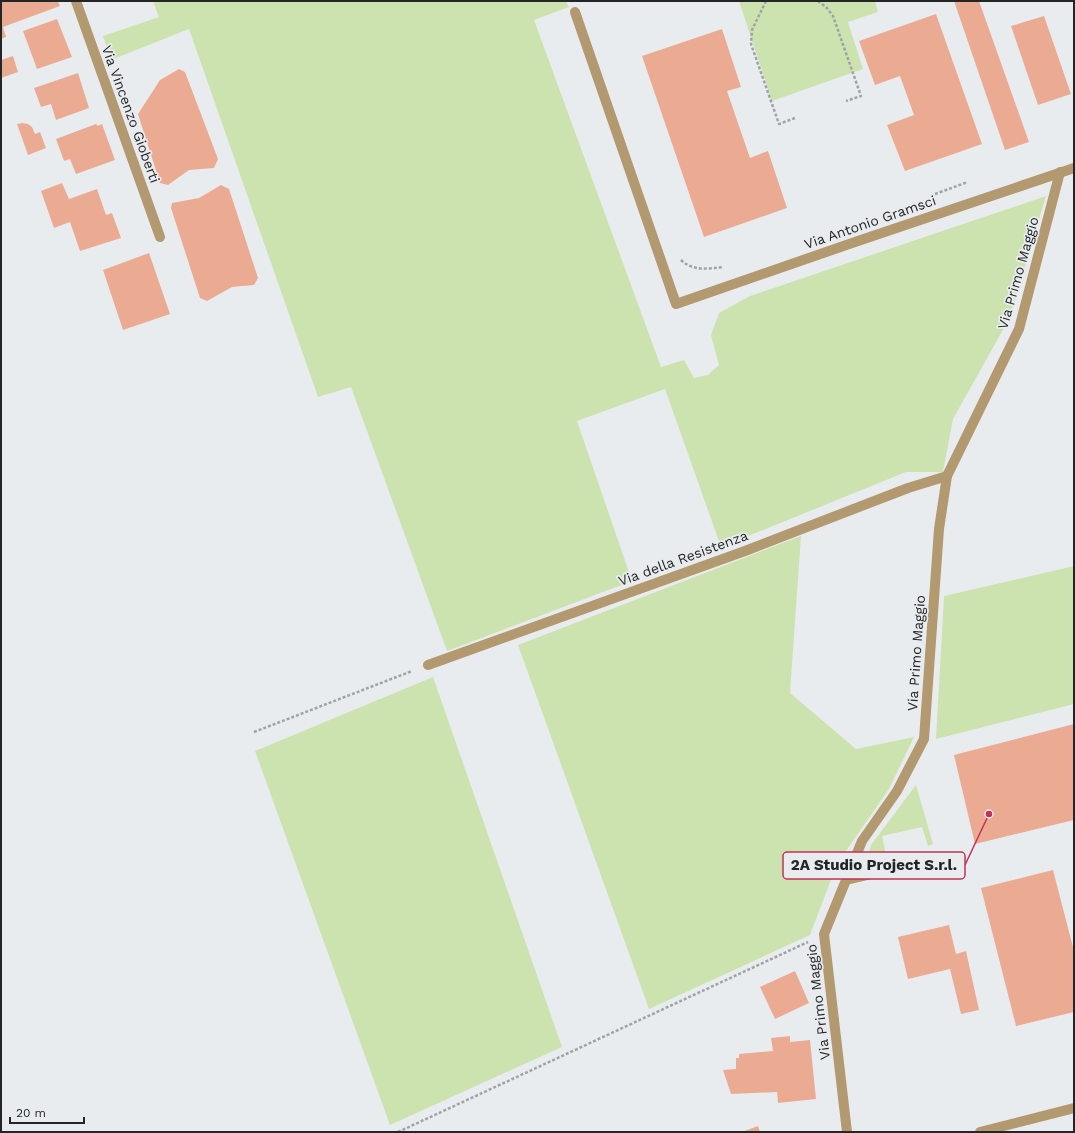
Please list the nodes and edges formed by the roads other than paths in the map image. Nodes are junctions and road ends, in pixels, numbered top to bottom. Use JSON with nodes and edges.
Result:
{"nodes":[{"id":1,"x":76,"y":1,"type":"edge"},
{"id":2,"x":575,"y":12,"type":"dead end"},
{"id":3,"x":1074,"y":168,"type":"edge"},
{"id":4,"x":1060,"y":172,"type":"junction"},
{"id":5,"x":160,"y":237,"type":"dead end"},
{"id":6,"x":947,"y":476,"type":"junction"},
{"id":7,"x":428,"y":665,"type":"road end"},
{"id":8,"x":937,"y":858,"type":"dead end"},
{"id":9,"x":846,"y":880,"type":"junction"},
{"id":10,"x":1074,"y":1108,"type":"edge"},
{"id":11,"x":847,"y":1132,"type":"edge"},
{"id":12,"x":980,"y":1132,"type":"edge"}],
"edges":[{"from":1,"to":5,"type":"street","name":"Via Vincenzo Gioberti"},
{"from":2,"to":4,"type":"street","name":"Via Antonio Gramsci"},
{"from":3,"to":4,"type":"street","name":"Via Antonio Gramsci"},
{"from":4,"to":6,"type":"street","name":"Via Primo Maggio"},
{"from":6,"to":7,"type":"street","name":"Via della Resistenza"},
{"from":6,"to":9,"type":"street","name":"Via Primo Maggio"},
{"from":8,"to":9,"type":"street"},
{"from":9,"to":11,"type":"street","name":"Via Primo Maggio"},
{"from":10,"to":12,"type":"street"}]}
